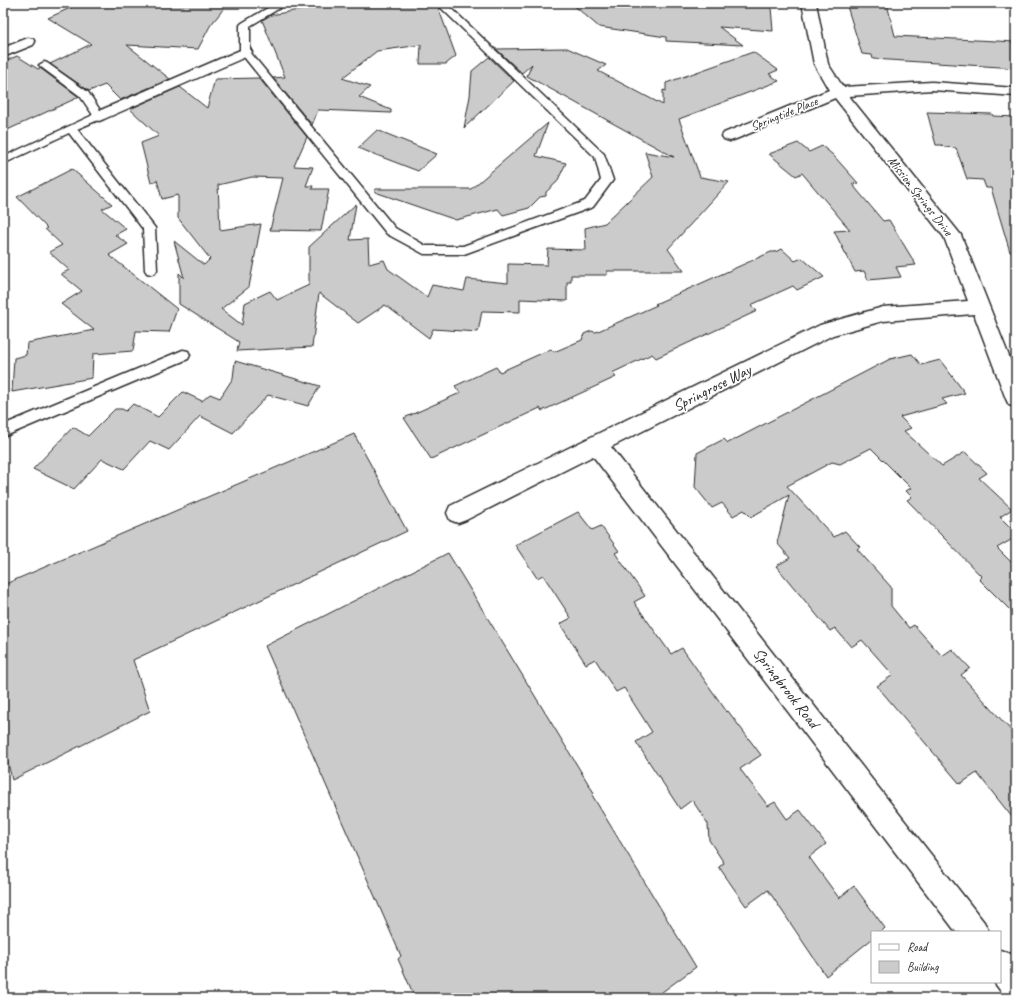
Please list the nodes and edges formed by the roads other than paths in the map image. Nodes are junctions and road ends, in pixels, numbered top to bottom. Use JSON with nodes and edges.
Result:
{"nodes":[{"id":1,"x":283,"y":3,"type":"edge"},
{"id":2,"x":441,"y":3,"type":"edge"},
{"id":3,"x":809,"y":3,"type":"edge"},
{"id":4,"x":28,"y":42,"type":"dead end"},
{"id":5,"x":245,"y":52,"type":"junction"},
{"id":6,"x":3,"y":53,"type":"edge"},
{"id":7,"x":44,"y":65,"type":"dead end"},
{"id":8,"x":838,"y":92,"type":"junction"},
{"id":9,"x":1016,"y":92,"type":"edge"},
{"id":10,"x":99,"y":116,"type":"junction"},
{"id":11,"x":71,"y":128,"type":"junction"},
{"id":12,"x":730,"y":136,"type":"dead end"},
{"id":13,"x":3,"y":162,"type":"edge"},
{"id":14,"x":151,"y":270,"type":"dead end"},
{"id":15,"x":980,"y":307,"type":"junction"},
{"id":16,"x":183,"y":355,"type":"dead end"},
{"id":17,"x":1016,"y":399,"type":"edge"},
{"id":18,"x":3,"y":431,"type":"edge"},
{"id":19,"x":598,"y":445,"type":"junction"},
{"id":20,"x":458,"y":514,"type":"dead end"},
{"id":21,"x":973,"y":931,"type":"edge"},
{"id":22,"x":1001,"y":967,"type":"edge"},
{"id":23,"x":1016,"y":986,"type":"edge"}],
"edges":[{"from":1,"to":5,"type":"lane"},
{"from":2,"to":5,"type":"lane"},
{"from":3,"to":8,"type":"street","name":"Mission Springs Drive"},
{"from":4,"to":6,"type":"street"},
{"from":5,"to":10,"type":"street"},
{"from":7,"to":10,"type":"lane"},
{"from":8,"to":9,"type":"street","name":"Springtide Place"},
{"from":8,"to":12,"type":"street","name":"Springtide Place"},
{"from":8,"to":15,"type":"street","name":"Mission Springs Drive"},
{"from":10,"to":11,"type":"lane"},
{"from":11,"to":13,"type":"lane"},
{"from":11,"to":14,"type":"lane"},
{"from":15,"to":17,"type":"street","name":"Mission Springs Drive"},
{"from":15,"to":19,"type":"street","name":"Springrose Way"},
{"from":16,"to":18,"type":"lane"},
{"from":19,"to":20,"type":"street","name":"Springrose Way"},
{"from":19,"to":21,"type":"street","name":"Springbrook Road"},
{"from":22,"to":23,"type":"street"}]}
